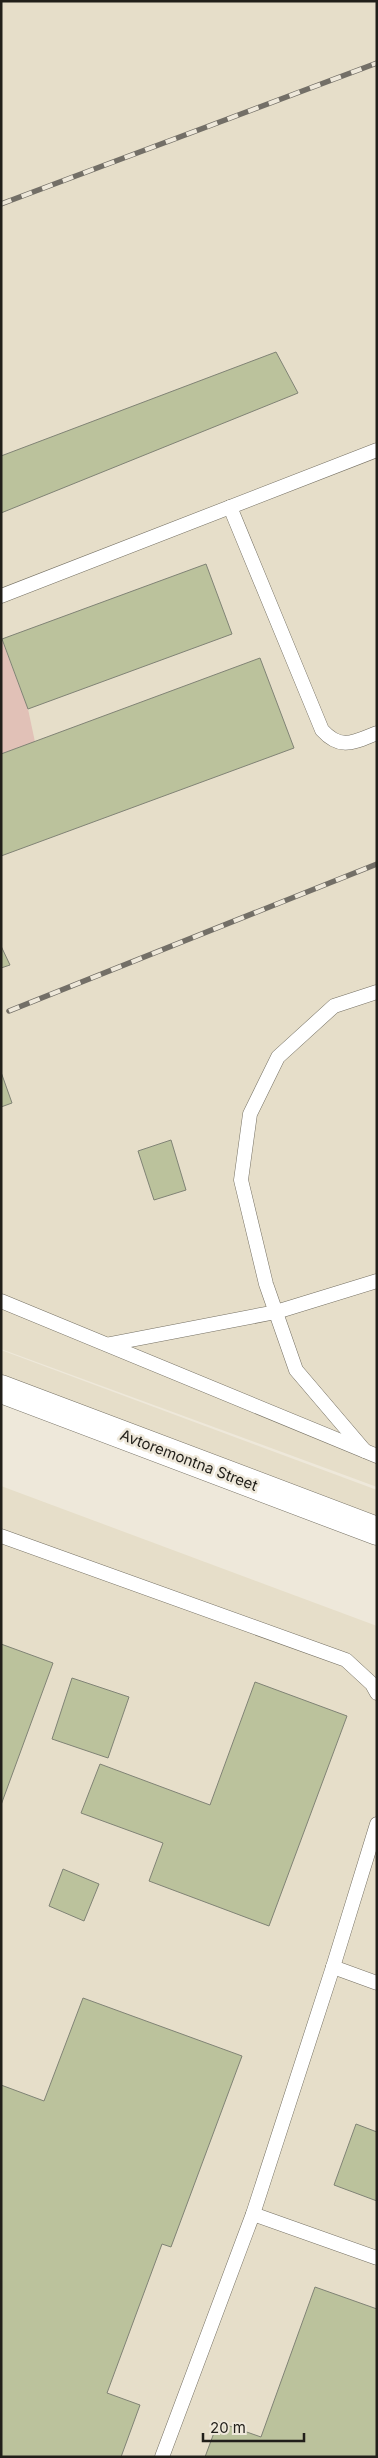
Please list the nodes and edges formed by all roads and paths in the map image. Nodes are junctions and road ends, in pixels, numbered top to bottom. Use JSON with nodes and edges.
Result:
{"nodes":[{"id":1,"x":377,"y":450,"type":"edge"},
{"id":2,"x":230,"y":507,"type":"junction"},
{"id":3,"x":1,"y":596,"type":"edge"},
{"id":4,"x":377,"y":733,"type":"edge"},
{"id":5,"x":377,"y":992,"type":"edge"},
{"id":6,"x":377,"y":1281,"type":"edge"},
{"id":7,"x":1,"y":1301,"type":"edge"},
{"id":8,"x":276,"y":1312,"type":"junction"},
{"id":9,"x":110,"y":1344,"type":"junction"},
{"id":10,"x":1,"y":1389,"type":"edge"},
{"id":11,"x":371,"y":1453,"type":"edge"},
{"id":12,"x":377,"y":1532,"type":"edge"},
{"id":13,"x":1,"y":1536,"type":"edge"},
{"id":14,"x":377,"y":1693,"type":"edge"},
{"id":15,"x":377,"y":1824,"type":"edge"},
{"id":16,"x":333,"y":1967,"type":"junction"},
{"id":17,"x":377,"y":1983,"type":"edge"},
{"id":18,"x":254,"y":2214,"type":"junction"},
{"id":19,"x":377,"y":2258,"type":"edge"},
{"id":20,"x":162,"y":2457,"type":"edge"}],
"edges":[{"from":1,"to":2,"type":"lane"},
{"from":2,"to":3,"type":"lane"},
{"from":2,"to":4,"type":"lane"},
{"from":5,"to":8,"type":"lane"},
{"from":6,"to":8,"type":"lane"},
{"from":7,"to":9,"type":"lane"},
{"from":8,"to":9,"type":"lane"},
{"from":8,"to":11,"type":"lane"},
{"from":9,"to":11,"type":"lane"},
{"from":10,"to":12,"type":"street","name":"Avtoremontna Street"},
{"from":13,"to":14,"type":"lane"},
{"from":15,"to":16,"type":"lane"},
{"from":16,"to":17,"type":"lane"},
{"from":16,"to":18,"type":"lane"},
{"from":18,"to":19,"type":"lane"},
{"from":18,"to":20,"type":"lane"}]}
